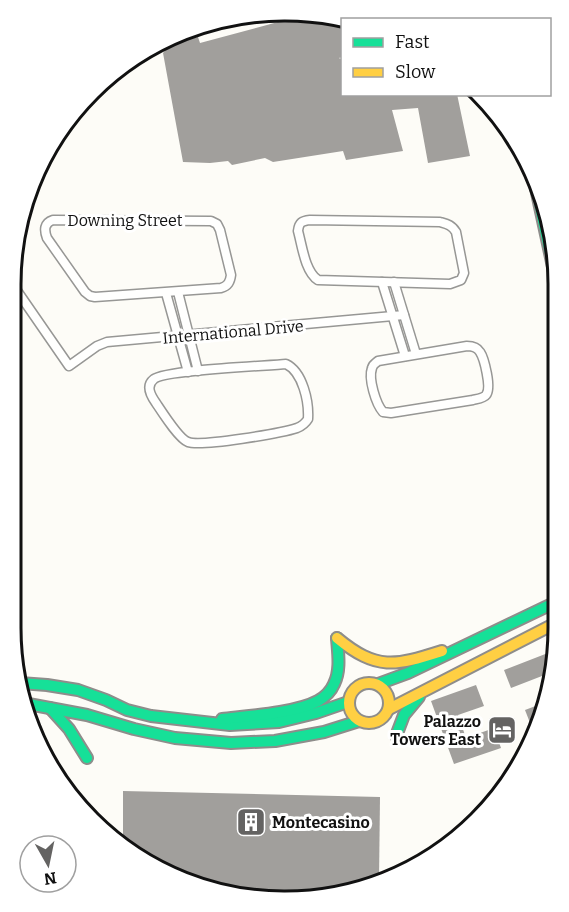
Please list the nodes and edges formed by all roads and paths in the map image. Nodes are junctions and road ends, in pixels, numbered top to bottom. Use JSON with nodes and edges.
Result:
{"nodes":[{"id":1,"x":382,"y":282,"type":"junction"},
{"id":2,"x":394,"y":282,"type":"junction"},
{"id":3,"x":178,"y":292,"type":"junction"},
{"id":4,"x":166,"y":293,"type":"junction"},
{"id":5,"x":21,"y":297,"type":"edge"},
{"id":6,"x":404,"y":315,"type":"junction"},
{"id":7,"x":392,"y":317,"type":"junction"},
{"id":8,"x":189,"y":336,"type":"junction"},
{"id":9,"x":178,"y":337,"type":"junction"},
{"id":10,"x":416,"y":354,"type":"junction"},
{"id":11,"x":405,"y":357,"type":"junction"},
{"id":12,"x":198,"y":371,"type":"junction"},
{"id":13,"x":188,"y":372,"type":"junction"},
{"id":14,"x":548,"y":607,"type":"edge"},
{"id":15,"x":548,"y":629,"type":"edge"},
{"id":16,"x":469,"y":644,"type":"junction"},
{"id":17,"x":27,"y":684,"type":"edge"},
{"id":18,"x":378,"y":684,"type":"junction"},
{"id":19,"x":436,"y":684,"type":"junction"},
{"id":20,"x":348,"y":702,"type":"junction"},
{"id":21,"x":33,"y":704,"type":"edge"},
{"id":22,"x":50,"y":707,"type":"junction"},
{"id":23,"x":389,"y":709,"type":"junction"},
{"id":24,"x":359,"y":721,"type":"junction"},
{"id":25,"x":198,"y":722,"type":"junction"},
{"id":26,"x":396,"y":736,"type":"dead end"},
{"id":27,"x":87,"y":758,"type":"dead end"}],
"edges":[{"from":1,"to":2,"type":"street"},
{"from":1,"to":2,"type":"street"},
{"from":1,"to":7,"type":"street"},
{"from":2,"to":6,"type":"street"},
{"from":3,"to":4,"type":"street","name":"Downing Street"},
{"from":3,"to":4,"type":"street","name":"Downing Street"},
{"from":3,"to":8,"type":"street"},
{"from":4,"to":9,"type":"street"},
{"from":5,"to":9,"type":"street","name":"International Drive"},
{"from":6,"to":7,"type":"street","name":"International Drive"},
{"from":6,"to":10,"type":"street"},
{"from":7,"to":8,"type":"street","name":"International Drive"},
{"from":7,"to":11,"type":"street"},
{"from":8,"to":9,"type":"street","name":"International Drive"},
{"from":8,"to":12,"type":"street"},
{"from":9,"to":13,"type":"street"},
{"from":10,"to":11,"type":"street"},
{"from":10,"to":11,"type":"street"},
{"from":12,"to":13,"type":"street"},
{"from":12,"to":13,"type":"street"},
{"from":14,"to":16,"type":"street"},
{"from":15,"to":19,"type":"street"},
{"from":16,"to":18,"type":"street"},
{"from":16,"to":25,"type":"street"},
{"from":17,"to":25,"type":"street"},
{"from":18,"to":20,"type":"street"},
{"from":18,"to":23,"type":"street"},
{"from":19,"to":23,"type":"street"},
{"from":19,"to":26,"type":"street"},
{"from":20,"to":24,"type":"street"},
{"from":20,"to":25,"type":"street"},
{"from":21,"to":22,"type":"street"},
{"from":22,"to":24,"type":"street"},
{"from":22,"to":27,"type":"street"},
{"from":23,"to":24,"type":"street"}]}
